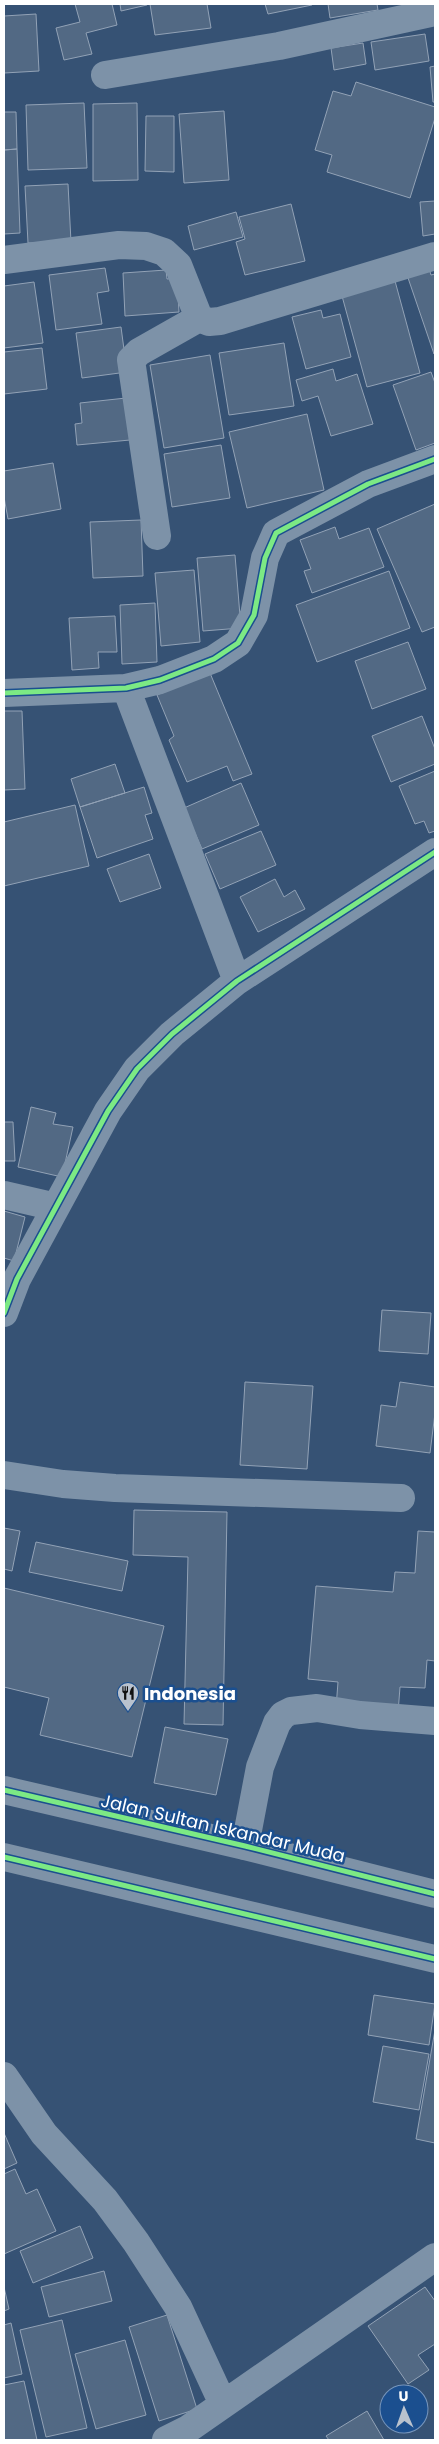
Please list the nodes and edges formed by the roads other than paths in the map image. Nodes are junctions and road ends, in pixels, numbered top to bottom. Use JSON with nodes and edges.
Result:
{"nodes":[{"id":1,"x":435,"y":12,"type":"edge"},
{"id":2,"x":105,"y":75,"type":"dead end"},
{"id":3,"x":435,"y":256,"type":"edge"},
{"id":4,"x":4,"y":260,"type":"edge"},
{"id":5,"x":199,"y":318,"type":"junction"},
{"id":6,"x":435,"y":459,"type":"edge"},
{"id":7,"x":157,"y":536,"type":"dead end"},
{"id":8,"x":126,"y":688,"type":"junction"},
{"id":9,"x":4,"y":693,"type":"edge"},
{"id":10,"x":435,"y":852,"type":"edge"},
{"id":11,"x":237,"y":980,"type":"junction"},
{"id":12,"x":4,"y":1195,"type":"edge"},
{"id":13,"x":56,"y":1207,"type":"junction"},
{"id":14,"x":10,"y":1278,"type":"edge"},
{"id":15,"x":4,"y":1313,"type":"edge"},
{"id":16,"x":4,"y":1475,"type":"edge"},
{"id":17,"x":402,"y":1498,"type":"dead end"},
{"id":18,"x":435,"y":1721,"type":"edge"},
{"id":19,"x":4,"y":1790,"type":"edge"},
{"id":20,"x":245,"y":1846,"type":"junction"},
{"id":21,"x":4,"y":1857,"type":"edge"},
{"id":22,"x":435,"y":1894,"type":"edge"},
{"id":23,"x":435,"y":1959,"type":"edge"},
{"id":24,"x":4,"y":2076,"type":"edge"},
{"id":25,"x":435,"y":2257,"type":"edge"},
{"id":26,"x":223,"y":2404,"type":"junction"},
{"id":27,"x":166,"y":2440,"type":"edge"}],
"edges":[{"from":1,"to":2,"type":"street"},
{"from":3,"to":5,"type":"street"},
{"from":4,"to":5,"type":"street"},
{"from":5,"to":7,"type":"street"},
{"from":6,"to":8,"type":"street"},
{"from":8,"to":9,"type":"street"},
{"from":8,"to":11,"type":"street"},
{"from":10,"to":11,"type":"street"},
{"from":11,"to":13,"type":"street"},
{"from":12,"to":13,"type":"street"},
{"from":13,"to":14,"type":"street"},
{"from":14,"to":15,"type":"street"},
{"from":16,"to":17,"type":"street"},
{"from":18,"to":20,"type":"street"},
{"from":19,"to":20,"type":"highway","name":"Jalan Sultan Iskandar Muda"},
{"from":20,"to":22,"type":"highway","name":"Jalan Sultan Iskandar Muda"},
{"from":21,"to":23,"type":"highway"},
{"from":24,"to":26,"type":"street"},
{"from":25,"to":26,"type":"street"},
{"from":26,"to":27,"type":"street"}]}
